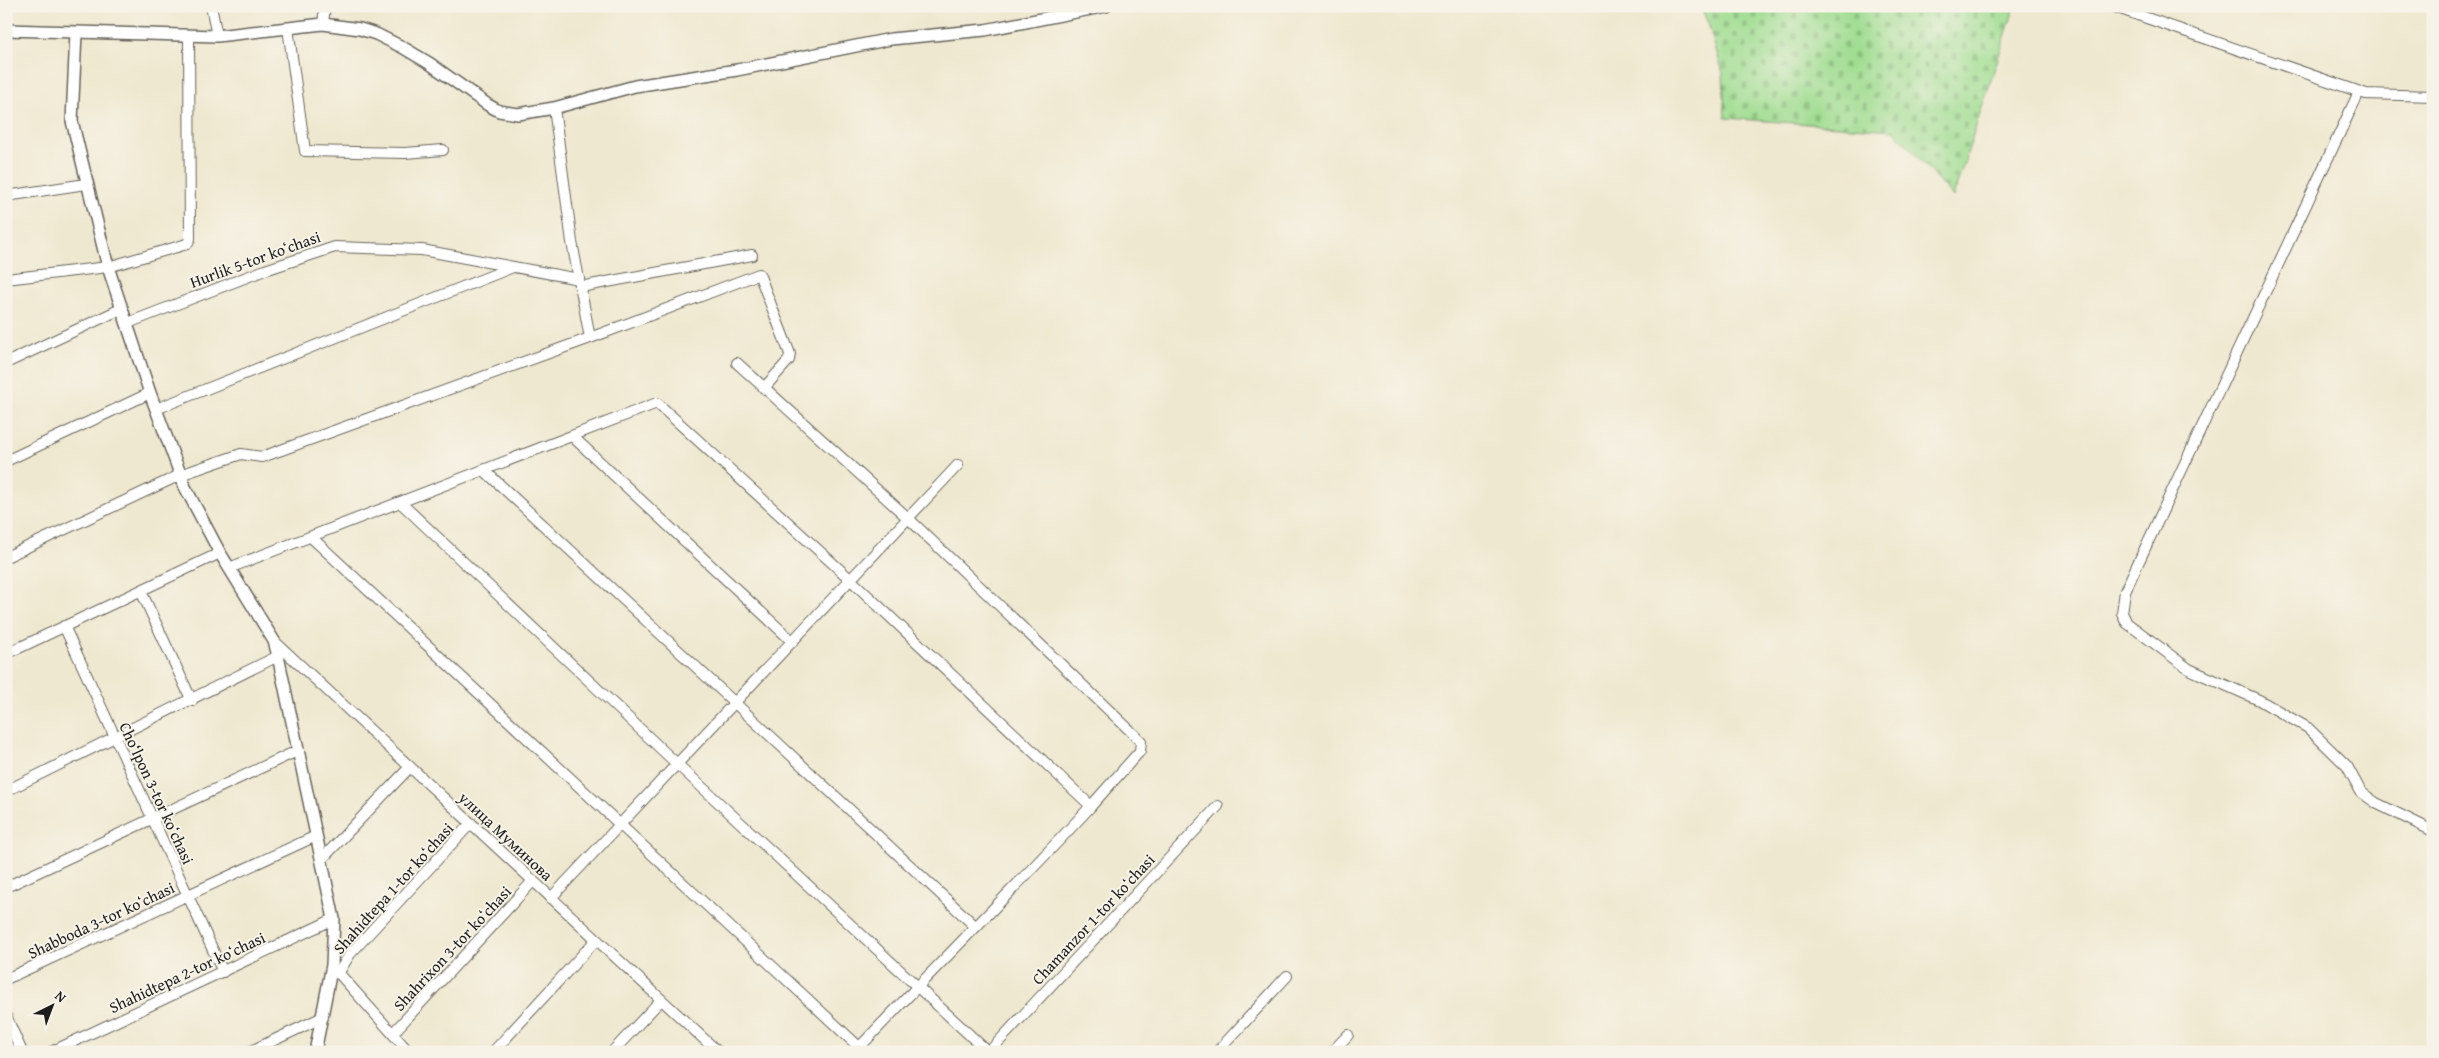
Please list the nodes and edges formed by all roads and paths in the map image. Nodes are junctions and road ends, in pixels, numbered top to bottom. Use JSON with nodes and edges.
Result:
{"nodes":[{"id":1,"x":211,"y":6,"type":"edge"},
{"id":2,"x":324,"y":6,"type":"edge"},
{"id":3,"x":1106,"y":6,"type":"edge"},
{"id":4,"x":2112,"y":6,"type":"edge"},
{"id":5,"x":323,"y":24,"type":"junction"},
{"id":6,"x":288,"y":28,"type":"junction"},
{"id":7,"x":6,"y":31,"type":"edge"},
{"id":8,"x":76,"y":33,"type":"junction"},
{"id":9,"x":189,"y":36,"type":"junction"},
{"id":10,"x":217,"y":36,"type":"junction"},
{"id":11,"x":2359,"y":92,"type":"junction"},
{"id":12,"x":2433,"y":96,"type":"edge"},
{"id":13,"x":554,"y":108,"type":"junction"},
{"id":14,"x":443,"y":150,"type":"dead end"},
{"id":15,"x":86,"y":184,"type":"junction"},
{"id":16,"x":6,"y":196,"type":"edge"},
{"id":17,"x":752,"y":255,"type":"dead end"},
{"id":18,"x":108,"y":266,"type":"junction"},
{"id":19,"x":514,"y":267,"type":"junction"},
{"id":20,"x":6,"y":279,"type":"edge"},
{"id":21,"x":579,"y":283,"type":"junction"},
{"id":22,"x":123,"y":308,"type":"junction"},
{"id":23,"x":128,"y":323,"type":"junction"},
{"id":24,"x":590,"y":338,"type":"junction"},
{"id":25,"x":6,"y":362,"type":"edge"},
{"id":26,"x":737,"y":363,"type":"dead end"},
{"id":27,"x":764,"y":388,"type":"junction"},
{"id":28,"x":150,"y":393,"type":"junction"},
{"id":29,"x":156,"y":409,"type":"junction"},
{"id":30,"x":572,"y":436,"type":"junction"},
{"id":31,"x":6,"y":461,"type":"edge"},
{"id":32,"x":958,"y":465,"type":"dead end"},
{"id":33,"x":486,"y":471,"type":"junction"},
{"id":34,"x":180,"y":475,"type":"junction"},
{"id":35,"x":401,"y":503,"type":"junction"},
{"id":36,"x":908,"y":518,"type":"junction"},
{"id":37,"x":311,"y":537,"type":"junction"},
{"id":38,"x":220,"y":553,"type":"junction"},
{"id":39,"x":6,"y":558,"type":"edge"},
{"id":40,"x":229,"y":568,"type":"junction"},
{"id":41,"x":851,"y":580,"type":"junction"},
{"id":42,"x":141,"y":591,"type":"junction"},
{"id":43,"x":64,"y":626,"type":"junction"},
{"id":44,"x":274,"y":641,"type":"junction"},
{"id":45,"x":792,"y":641,"type":"junction"},
{"id":46,"x":6,"y":654,"type":"edge"},
{"id":47,"x":278,"y":656,"type":"junction"},
{"id":48,"x":192,"y":701,"type":"junction"},
{"id":49,"x":734,"y":702,"type":"junction"},
{"id":50,"x":116,"y":738,"type":"junction"},
{"id":51,"x":299,"y":750,"type":"junction"},
{"id":52,"x":677,"y":764,"type":"junction"},
{"id":53,"x":410,"y":767,"type":"junction"},
{"id":54,"x":6,"y":791,"type":"edge"},
{"id":55,"x":1091,"y":806,"type":"junction"},
{"id":56,"x":1218,"y":806,"type":"dead end"},
{"id":57,"x":153,"y":818,"type":"junction"},
{"id":58,"x":470,"y":823,"type":"junction"},
{"id":59,"x":620,"y":826,"type":"junction"},
{"id":60,"x":2433,"y":831,"type":"edge"},
{"id":61,"x":316,"y":836,"type":"junction"},
{"id":62,"x":322,"y":859,"type":"junction"},
{"id":63,"x":532,"y":882,"type":"junction"},
{"id":64,"x":6,"y":887,"type":"edge"},
{"id":65,"x":188,"y":896,"type":"junction"},
{"id":66,"x":551,"y":898,"type":"junction"},
{"id":67,"x":334,"y":919,"type":"junction"},
{"id":68,"x":975,"y":926,"type":"junction"},
{"id":69,"x":596,"y":940,"type":"junction"},
{"id":70,"x":335,"y":970,"type":"junction"},
{"id":71,"x":223,"y":972,"type":"junction"},
{"id":72,"x":1288,"y":976,"type":"dead end"},
{"id":73,"x":6,"y":980,"type":"edge"},
{"id":74,"x":916,"y":987,"type":"junction"},
{"id":75,"x":661,"y":1000,"type":"junction"},
{"id":76,"x":6,"y":1016,"type":"edge"},
{"id":77,"x":323,"y":1017,"type":"junction"},
{"id":78,"x":393,"y":1034,"type":"junction"},
{"id":79,"x":1348,"y":1035,"type":"dead end"},
{"id":80,"x":857,"y":1050,"type":"edge"},
{"id":81,"x":987,"y":1051,"type":"edge"},
{"id":82,"x":22,"y":1052,"type":"edge"},
{"id":83,"x":51,"y":1052,"type":"edge"},
{"id":84,"x":249,"y":1052,"type":"edge"},
{"id":85,"x":315,"y":1052,"type":"edge"},
{"id":86,"x":409,"y":1052,"type":"edge"},
{"id":87,"x":493,"y":1052,"type":"edge"},
{"id":88,"x":612,"y":1052,"type":"edge"},
{"id":89,"x":718,"y":1052,"type":"edge"},
{"id":90,"x":1218,"y":1052,"type":"edge"},
{"id":91,"x":1332,"y":1052,"type":"edge"}],
"edges":[{"from":1,"to":10,"type":"street"},
{"from":2,"to":5,"type":"street"},
{"from":3,"to":13,"type":"street"},
{"from":4,"to":11,"type":"street"},
{"from":5,"to":6,"type":"street"},
{"from":5,"to":13,"type":"street"},
{"from":6,"to":10,"type":"street"},
{"from":6,"to":14,"type":"street"},
{"from":7,"to":8,"type":"street"},
{"from":8,"to":9,"type":"street"},
{"from":8,"to":15,"type":"street"},
{"from":9,"to":10,"type":"street"},
{"from":9,"to":18,"type":"street"},
{"from":11,"to":12,"type":"street"},
{"from":11,"to":60,"type":"street"},
{"from":13,"to":21,"type":"street"},
{"from":15,"to":16,"type":"street"},
{"from":15,"to":18,"type":"street"},
{"from":17,"to":21,"type":"street"},
{"from":18,"to":20,"type":"street"},
{"from":18,"to":22,"type":"street"},
{"from":19,"to":21,"type":"street","name":"Hurlik 5-tor koʻchasi"},
{"from":19,"to":23,"type":"street","name":"Hurlik 5-tor koʻchasi"},
{"from":19,"to":29,"type":"street"},
{"from":21,"to":24,"type":"street"},
{"from":22,"to":23,"type":"street"},
{"from":22,"to":25,"type":"street"},
{"from":23,"to":28,"type":"street"},
{"from":24,"to":27,"type":"street"},
{"from":24,"to":34,"type":"street"},
{"from":26,"to":27,"type":"street"},
{"from":27,"to":36,"type":"street"},
{"from":28,"to":29,"type":"street"},
{"from":28,"to":31,"type":"street"},
{"from":29,"to":34,"type":"street"},
{"from":30,"to":33,"type":"street"},
{"from":30,"to":41,"type":"street"},
{"from":30,"to":45,"type":"street"},
{"from":32,"to":36,"type":"street"},
{"from":33,"to":35,"type":"street"},
{"from":33,"to":49,"type":"street"},
{"from":34,"to":38,"type":"street"},
{"from":34,"to":39,"type":"street"},
{"from":35,"to":37,"type":"street"},
{"from":35,"to":52,"type":"street"},
{"from":36,"to":41,"type":"street"},
{"from":36,"to":55,"type":"street"},
{"from":37,"to":40,"type":"street"},
{"from":37,"to":59,"type":"street"},
{"from":38,"to":40,"type":"street"},
{"from":38,"to":42,"type":"street"},
{"from":40,"to":44,"type":"street"},
{"from":41,"to":45,"type":"street"},
{"from":41,"to":55,"type":"street"},
{"from":42,"to":43,"type":"street"},
{"from":42,"to":48,"type":"street"},
{"from":43,"to":46,"type":"street"},
{"from":43,"to":50,"type":"street","name":"Cho‘lpon 3-tor koʻchasi"},
{"from":44,"to":47,"type":"street"},
{"from":44,"to":53,"type":"street","name":"улица Муминова"},
{"from":45,"to":49,"type":"street"},
{"from":47,"to":48,"type":"street"},
{"from":47,"to":51,"type":"street"},
{"from":48,"to":50,"type":"street"},
{"from":49,"to":52,"type":"street"},
{"from":49,"to":68,"type":"street"},
{"from":50,"to":54,"type":"street"},
{"from":50,"to":57,"type":"street","name":"Cho‘lpon 3-tor koʻchasi"},
{"from":51,"to":57,"type":"street"},
{"from":51,"to":61,"type":"street"},
{"from":52,"to":59,"type":"street"},
{"from":52,"to":74,"type":"street"},
{"from":53,"to":58,"type":"street","name":"улица Муминова"},
{"from":53,"to":62,"type":"street"},
{"from":55,"to":68,"type":"street"},
{"from":56,"to":81,"type":"street","name":"Chamanzor 1-tor koʻchasi"},
{"from":57,"to":64,"type":"street"},
{"from":57,"to":65,"type":"street","name":"Cho‘lpon 3-tor koʻchasi"},
{"from":58,"to":63,"type":"street","name":"улица Муминова"},
{"from":58,"to":70,"type":"street","name":"Shahidtepa 1-tor koʻchasi"},
{"from":59,"to":66,"type":"street"},
{"from":59,"to":80,"type":"street"},
{"from":61,"to":62,"type":"street"},
{"from":61,"to":65,"type":"street","name":"Shabboda 3-tor koʻchasi"},
{"from":62,"to":67,"type":"street"},
{"from":63,"to":66,"type":"street","name":"улица Муминова"},
{"from":63,"to":78,"type":"street","name":"Shahrixon 3-tor koʻchasi"},
{"from":65,"to":71,"type":"street","name":"Cho‘lpon 3-tor koʻchasi"},
{"from":65,"to":73,"type":"street","name":"Shabboda 3-tor koʻchasi"},
{"from":66,"to":69,"type":"street","name":"улица Муминова"},
{"from":67,"to":70,"type":"street"},
{"from":67,"to":71,"type":"street","name":"Shahidtepa 2-tor koʻchasi"},
{"from":68,"to":74,"type":"street"},
{"from":69,"to":75,"type":"street","name":"улица Муминова"},
{"from":69,"to":87,"type":"street"},
{"from":70,"to":77,"type":"street"},
{"from":70,"to":78,"type":"street"},
{"from":71,"to":83,"type":"street","name":"Shahidtepa 2-tor koʻchasi"},
{"from":72,"to":90,"type":"street"},
{"from":74,"to":80,"type":"street"},
{"from":74,"to":81,"type":"street"},
{"from":75,"to":88,"type":"street"},
{"from":75,"to":89,"type":"street","name":"улица Муминова"},
{"from":76,"to":82,"type":"street"},
{"from":77,"to":84,"type":"street"},
{"from":77,"to":85,"type":"street"},
{"from":78,"to":86,"type":"street"},
{"from":79,"to":91,"type":"street"}]}
